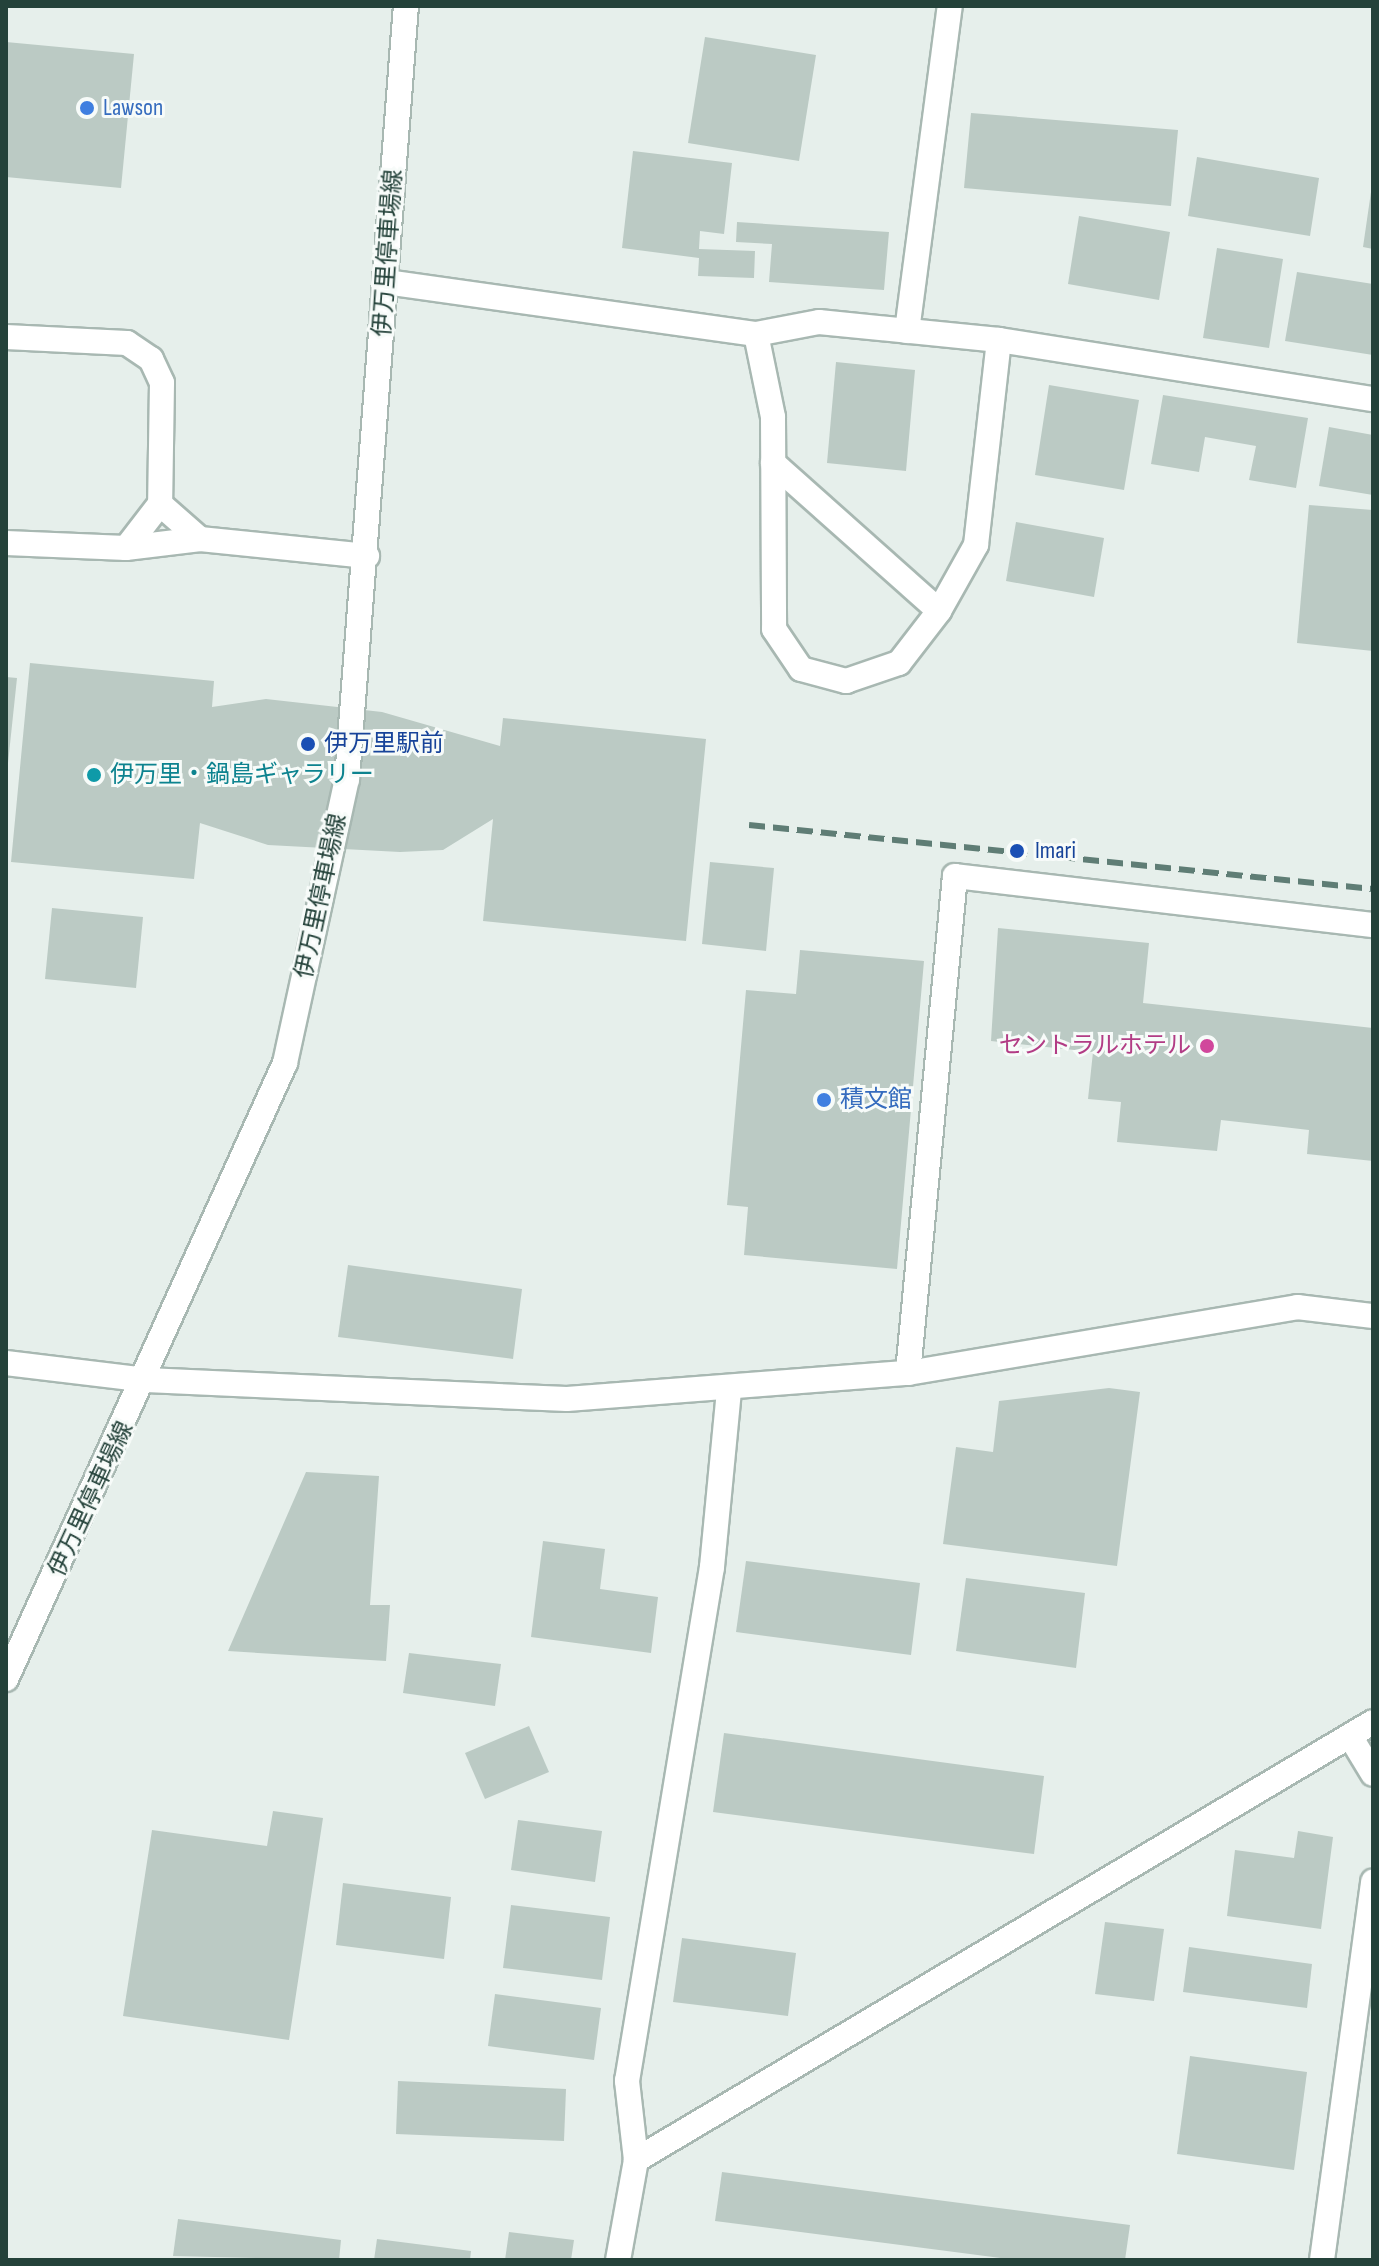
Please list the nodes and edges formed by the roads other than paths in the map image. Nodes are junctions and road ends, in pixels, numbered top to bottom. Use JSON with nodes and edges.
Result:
{"nodes":[{"id":1,"x":406,"y":6,"type":"edge"},
{"id":2,"x":950,"y":6,"type":"edge"},
{"id":3,"x":386,"y":282,"type":"junction"},
{"id":4,"x":907,"y":331,"type":"junction"},
{"id":5,"x":756,"y":334,"type":"junction"},
{"id":6,"x":6,"y":337,"type":"edge"},
{"id":7,"x":999,"y":340,"type":"junction"},
{"id":8,"x":1373,"y":399,"type":"edge"},
{"id":9,"x":773,"y":463,"type":"junction"},
{"id":10,"x":160,"y":504,"type":"junction"},
{"id":11,"x":200,"y":539,"type":"junction"},
{"id":12,"x":6,"y":543,"type":"edge"},
{"id":13,"x":126,"y":548,"type":"junction"},
{"id":14,"x":367,"y":556,"type":"junction"},
{"id":15,"x":939,"y":611,"type":"junction"},
{"id":16,"x":1373,"y":925,"type":"edge"},
{"id":17,"x":1373,"y":1316,"type":"edge"},
{"id":18,"x":6,"y":1363,"type":"edge"},
{"id":19,"x":908,"y":1373,"type":"junction"},
{"id":20,"x":146,"y":1380,"type":"junction"},
{"id":21,"x":729,"y":1392,"type":"junction"},
{"id":22,"x":6,"y":1679,"type":"edge"},
{"id":23,"x":1373,"y":1722,"type":"edge"},
{"id":24,"x":1350,"y":1736,"type":"junction"},
{"id":25,"x":1373,"y":1774,"type":"edge"},
{"id":26,"x":1373,"y":1881,"type":"edge"},
{"id":27,"x":636,"y":2160,"type":"junction"},
{"id":28,"x":618,"y":2260,"type":"edge"},
{"id":29,"x":1322,"y":2260,"type":"edge"}],
"edges":[{"from":1,"to":3,"type":"street","name":"伊万里停車場線"},
{"from":2,"to":4,"type":"street"},
{"from":3,"to":5,"type":"street"},
{"from":3,"to":14,"type":"street","name":"伊万里停車場線"},
{"from":4,"to":5,"type":"street"},
{"from":4,"to":7,"type":"street"},
{"from":5,"to":9,"type":"street"},
{"from":6,"to":10,"type":"street"},
{"from":7,"to":8,"type":"street"},
{"from":7,"to":15,"type":"street"},
{"from":9,"to":15,"type":"street"},
{"from":9,"to":15,"type":"street"},
{"from":10,"to":11,"type":"street"},
{"from":10,"to":13,"type":"street"},
{"from":11,"to":13,"type":"street"},
{"from":11,"to":14,"type":"street"},
{"from":12,"to":13,"type":"street"},
{"from":14,"to":20,"type":"street","name":"伊万里停車場線"},
{"from":16,"to":19,"type":"street"},
{"from":17,"to":19,"type":"street"},
{"from":18,"to":20,"type":"street"},
{"from":19,"to":21,"type":"street"},
{"from":20,"to":21,"type":"street"},
{"from":20,"to":22,"type":"street","name":"伊万里停車場線"},
{"from":21,"to":27,"type":"street"},
{"from":23,"to":24,"type":"street"},
{"from":24,"to":25,"type":"street"},
{"from":24,"to":27,"type":"street"},
{"from":26,"to":29,"type":"street"},
{"from":27,"to":28,"type":"street"}]}
